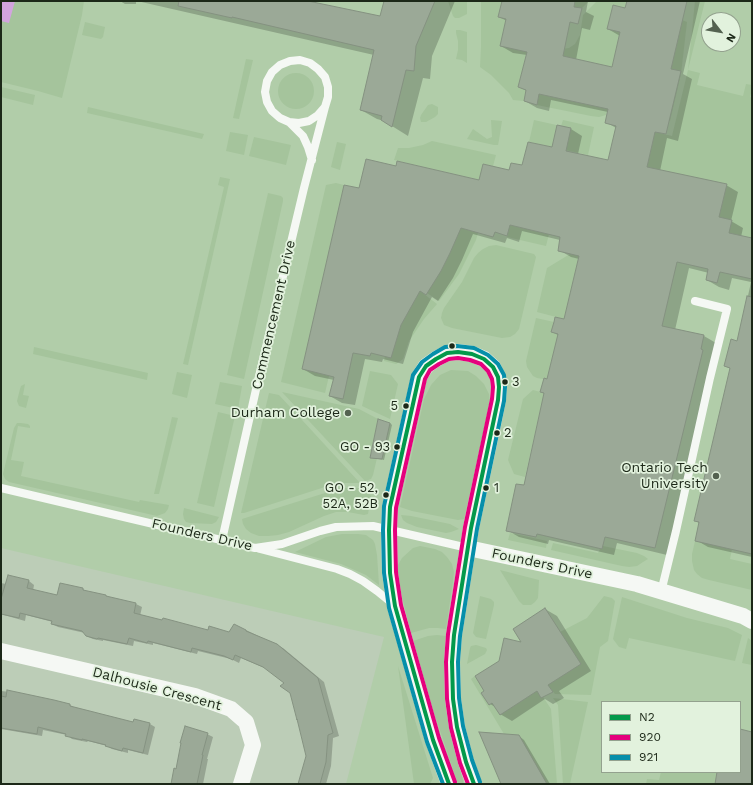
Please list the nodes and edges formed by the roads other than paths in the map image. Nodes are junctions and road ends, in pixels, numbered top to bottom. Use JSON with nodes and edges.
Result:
{"nodes":[{"id":1,"x":325,"y":107,"type":"junction"},
{"id":2,"x":289,"y":122,"type":"junction"},
{"id":3,"x":312,"y":160,"type":"junction"},
{"id":4,"x":695,"y":301,"type":"dead end"},
{"id":5,"x":1,"y":488,"type":"edge"},
{"id":6,"x":389,"y":530,"type":"junction"},
{"id":7,"x":222,"y":540,"type":"junction"},
{"id":8,"x":255,"y":548,"type":"junction"},
{"id":9,"x":468,"y":548,"type":"junction"},
{"id":10,"x":661,"y":592,"type":"junction"},
{"id":11,"x":395,"y":606,"type":"junction"},
{"id":12,"x":752,"y":621,"type":"edge"},
{"id":13,"x":1,"y":651,"type":"edge"},
{"id":14,"x":241,"y":784,"type":"edge"},
{"id":15,"x":449,"y":784,"type":"edge"},
{"id":16,"x":474,"y":784,"type":"edge"}],
"edges":[{"from":1,"to":2,"type":"lane"},
{"from":1,"to":2,"type":"lane","name":"Commencement Drive"},
{"from":1,"to":3,"type":"lane","name":"Commencement Drive"},
{"from":2,"to":3,"type":"lane","name":"Commencement Drive"},
{"from":3,"to":7,"type":"lane","name":"Commencement Drive"},
{"from":4,"to":10,"type":"lane"},
{"from":5,"to":7,"type":"lane","name":"Founders Drive"},
{"from":6,"to":8,"type":"lane","name":"Founders Drive"},
{"from":6,"to":9,"type":"lane","name":"Founders Drive"},
{"from":6,"to":9,"type":"street"},
{"from":6,"to":11,"type":"street"},
{"from":7,"to":8,"type":"lane","name":"Founders Drive"},
{"from":8,"to":11,"type":"lane"},
{"from":9,"to":10,"type":"street","name":"Founders Drive"},
{"from":9,"to":16,"type":"street"},
{"from":10,"to":12,"type":"street","name":"Founders Drive"},
{"from":11,"to":15,"type":"street"},
{"from":13,"to":14,"type":"street","name":"Dalhousie Crescent"}]}
